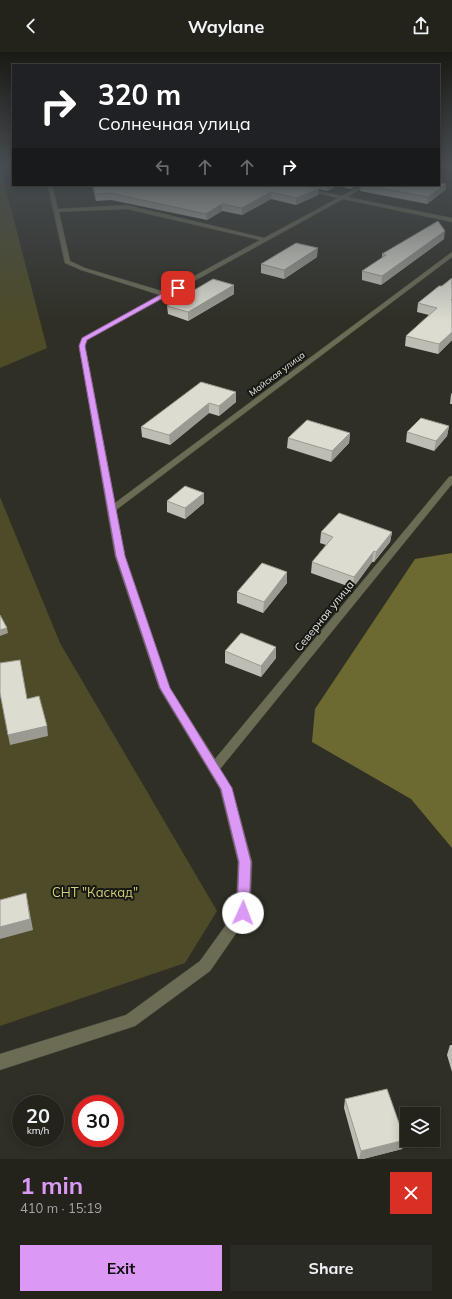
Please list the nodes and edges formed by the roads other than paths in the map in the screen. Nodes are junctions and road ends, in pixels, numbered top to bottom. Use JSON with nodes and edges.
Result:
{"nodes":[{"id":1,"x":57,"y":218,"type":"edge"},
{"id":2,"x":169,"y":218,"type":"edge"},
{"id":3,"x":306,"y":218,"type":"edge"},
{"id":4,"x":441,"y":218,"type":"edge"},
{"id":5,"x":452,"y":220,"type":"edge"},
{"id":6,"x":265,"y":240,"type":"junction"},
{"id":7,"x":452,"y":254,"type":"edge"},
{"id":8,"x":165,"y":294,"type":"junction"},
{"id":9,"x":452,"y":480,"type":"edge"},
{"id":10,"x":112,"y":509,"type":"junction"},
{"id":11,"x":214,"y":768,"type":"junction"},
{"id":12,"x":0,"y":1062,"type":"edge"}],
"edges":[{"from":1,"to":8,"type":"street"},
{"from":2,"to":6,"type":"street"},
{"from":3,"to":6,"type":"street"},
{"from":4,"to":5,"type":"street"},
{"from":6,"to":8,"type":"street"},
{"from":7,"to":10,"type":"street","name":"Майская улица"},
{"from":8,"to":10,"type":"street"},
{"from":9,"to":11,"type":"street","name":"Северная улица"},
{"from":10,"to":11,"type":"street"},
{"from":11,"to":12,"type":"street"}]}
